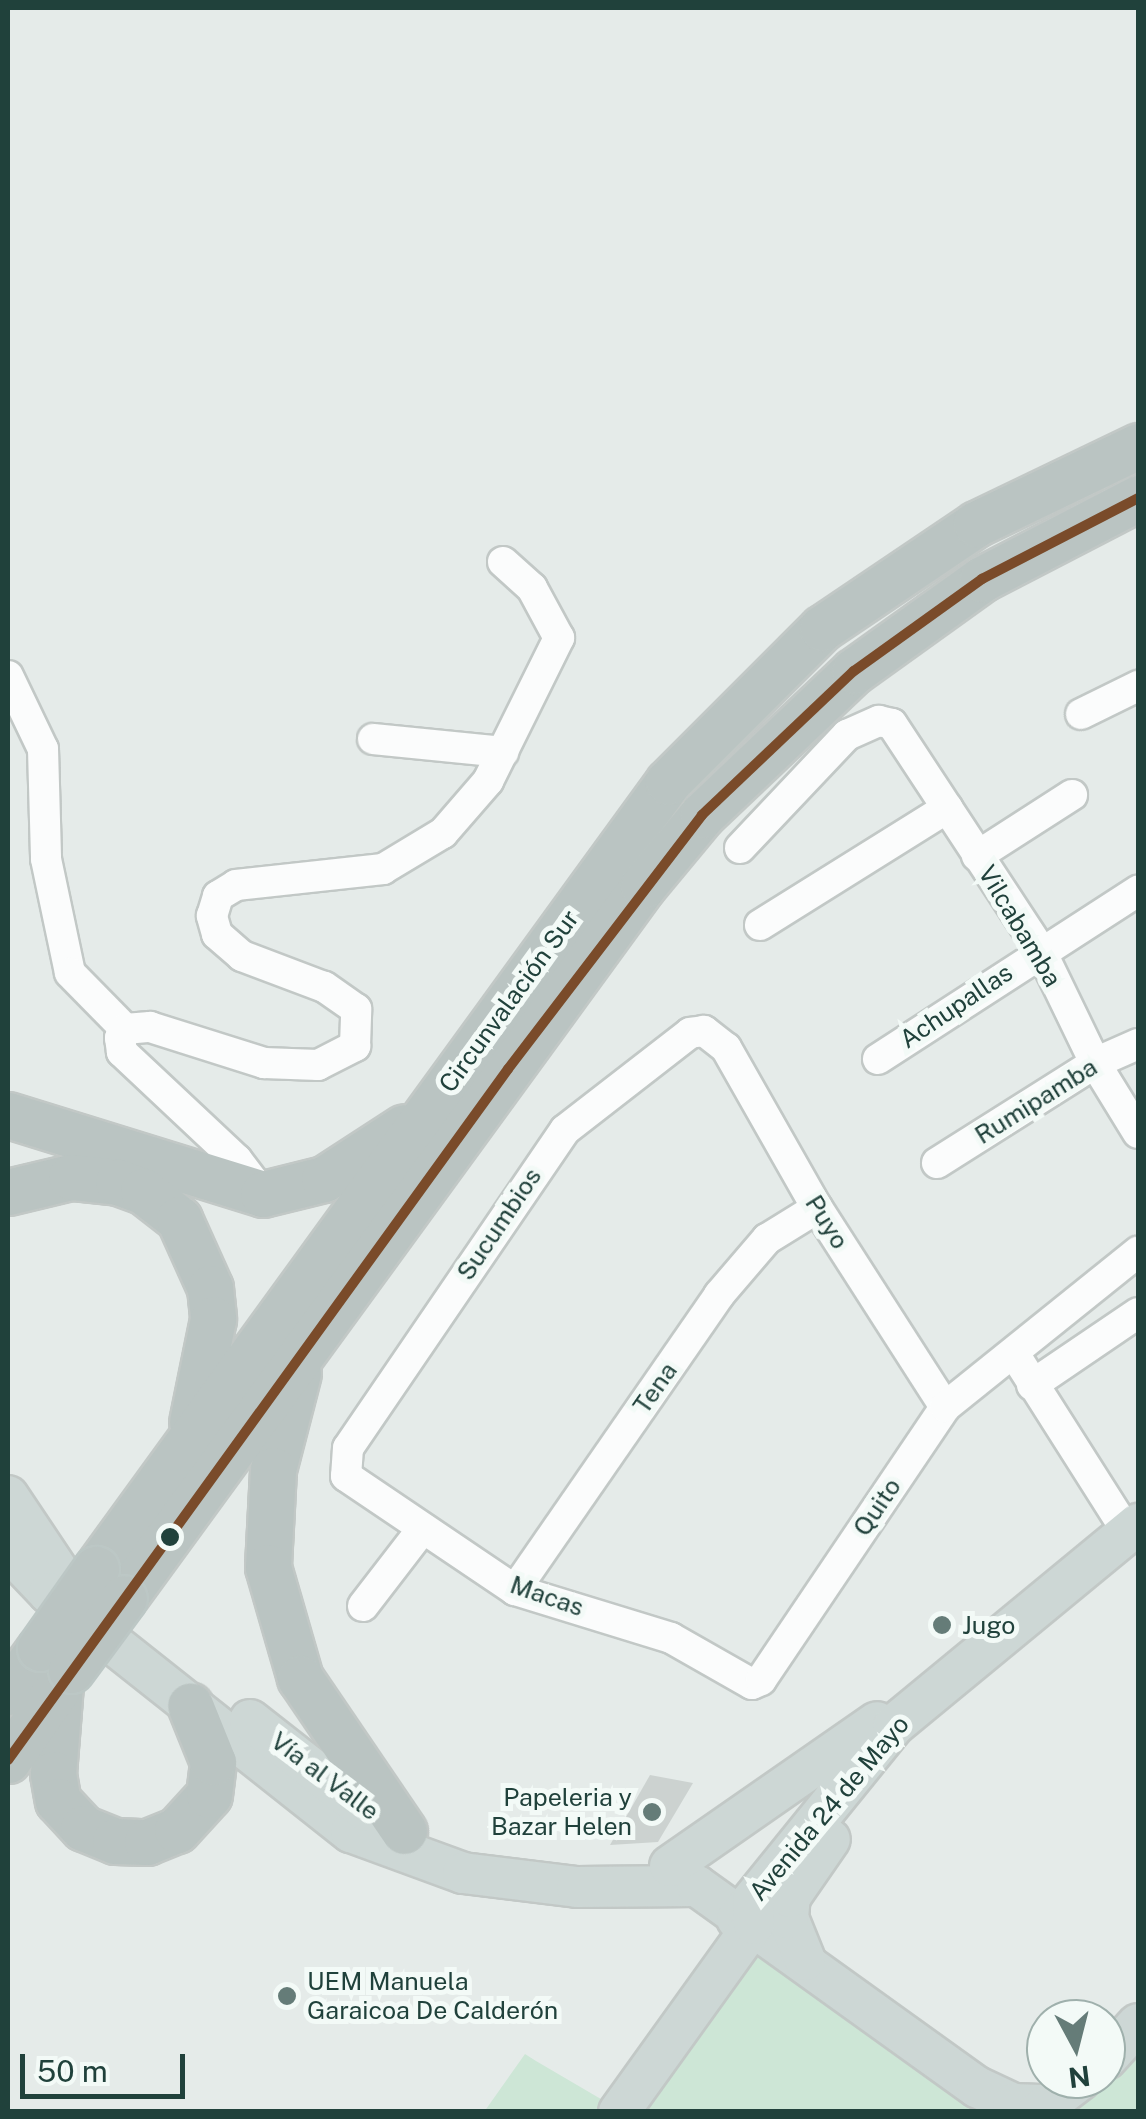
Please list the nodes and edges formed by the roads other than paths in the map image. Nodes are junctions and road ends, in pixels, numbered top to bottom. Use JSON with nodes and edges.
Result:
{"nodes":[{"id":1,"x":1138,"y":446,"type":"edge"},
{"id":2,"x":1138,"y":498,"type":"edge"},
{"id":3,"x":503,"y":562,"type":"dead end"},
{"id":4,"x":8,"y":676,"type":"edge"},
{"id":5,"x":1138,"y":686,"type":"edge"},
{"id":6,"x":1082,"y":714,"type":"dead end"},
{"id":7,"x":373,"y":739,"type":"dead end"},
{"id":8,"x":503,"y":752,"type":"junction"},
{"id":9,"x":1072,"y":795,"type":"dead end"},
{"id":10,"x":946,"y":808,"type":"junction"},
{"id":11,"x":740,"y":848,"type":"dead end"},
{"id":12,"x":977,"y":856,"type":"junction"},
{"id":13,"x":1138,"y":891,"type":"edge"},
{"id":14,"x":760,"y":925,"type":"dead end"},
{"id":15,"x":1040,"y":949,"type":"junction"},
{"id":16,"x":125,"y":1029,"type":"junction"},
{"id":17,"x":715,"y":1033,"type":"joint"},
{"id":18,"x":1138,"y":1044,"type":"edge"},
{"id":19,"x":878,"y":1058,"type":"dead end"},
{"id":20,"x":1095,"y":1063,"type":"junction"},
{"id":21,"x":434,"y":1105,"type":"junction"},
{"id":22,"x":8,"y":1115,"type":"edge"},
{"id":23,"x":1138,"y":1134,"type":"edge"},
{"id":24,"x":937,"y":1163,"type":"dead end"},
{"id":25,"x":8,"y":1192,"type":"edge"},
{"id":26,"x":263,"y":1194,"type":"junction"},
{"id":27,"x":817,"y":1208,"type":"junction"},
{"id":28,"x":1138,"y":1252,"type":"edge"},
{"id":29,"x":1138,"y":1313,"type":"edge"},
{"id":30,"x":304,"y":1349,"type":"junction"},
{"id":31,"x":1015,"y":1355,"type":"junction"},
{"id":32,"x":1032,"y":1384,"type":"junction"},
{"id":33,"x":945,"y":1408,"type":"junction"},
{"id":34,"x":185,"y":1449,"type":"junction"},
{"id":35,"x":346,"y":1476,"type":"joint"},
{"id":36,"x":8,"y":1496,"type":"edge"},
{"id":37,"x":423,"y":1528,"type":"junction"},
{"id":38,"x":1133,"y":1529,"type":"edge"},
{"id":39,"x":8,"y":1550,"type":"edge"},
{"id":40,"x":110,"y":1583,"type":"junction"},
{"id":41,"x":515,"y":1590,"type":"junction"},
{"id":42,"x":363,"y":1606,"type":"dead end"},
{"id":43,"x":982,"y":1648,"type":"junction"},
{"id":44,"x":57,"y":1667,"type":"junction"},
{"id":45,"x":761,"y":1680,"type":"joint"},
{"id":46,"x":8,"y":1692,"type":"edge"},
{"id":47,"x":190,"y":1705,"type":"junction"},
{"id":48,"x":8,"y":1760,"type":"edge"},
{"id":49,"x":404,"y":1831,"type":"junction"},
{"id":50,"x":670,"y":1866,"type":"junction"},
{"id":51,"x":749,"y":1912,"type":"junction"},
{"id":52,"x":805,"y":1960,"type":"junction"},
{"id":53,"x":1043,"y":2108,"type":"edge"},
{"id":54,"x":619,"y":2112,"type":"edge"}],
"edges":[{"from":1,"to":21,"type":"highway","name":"Circunvalación Sur"},
{"from":2,"to":30,"type":"highway","name":"Circunvalación Sur"},
{"from":3,"to":8,"type":"street"},
{"from":4,"to":16,"type":"street"},
{"from":5,"to":6,"type":"street"},
{"from":7,"to":8,"type":"street"},
{"from":8,"to":16,"type":"street"},
{"from":9,"to":12,"type":"street"},
{"from":10,"to":11,"type":"street","name":"Vilcabamba"},
{"from":10,"to":12,"type":"street","name":"Vilcabamba"},
{"from":10,"to":14,"type":"street"},
{"from":12,"to":15,"type":"street","name":"Vilcabamba"},
{"from":13,"to":15,"type":"street","name":"Achupallas"},
{"from":15,"to":19,"type":"street","name":"Achupallas"},
{"from":15,"to":20,"type":"street","name":"Vilcabamba"},
{"from":16,"to":26,"type":"street"},
{"from":17,"to":27,"type":"street","name":"Puyo"},
{"from":17,"to":35,"type":"street","name":"Sucumbios"},
{"from":18,"to":20,"type":"street","name":"Rumipamba"},
{"from":20,"to":23,"type":"street","name":"Vilcabamba"},
{"from":20,"to":24,"type":"street","name":"Rumipamba"},
{"from":21,"to":26,"type":"highway"},
{"from":21,"to":34,"type":"highway","name":"Circunvalación Sur"},
{"from":22,"to":26,"type":"highway"},
{"from":25,"to":34,"type":"highway"},
{"from":27,"to":33,"type":"street","name":"Puyo"},
{"from":27,"to":41,"type":"street","name":"Tena"},
{"from":28,"to":31,"type":"street","name":"Quito"},
{"from":29,"to":32,"type":"street"},
{"from":30,"to":40,"type":"highway","name":"Circunvalación Sur"},
{"from":30,"to":49,"type":"highway"},
{"from":31,"to":32,"type":"street"},
{"from":31,"to":33,"type":"street","name":"Quito"},
{"from":32,"to":38,"type":"street"},
{"from":33,"to":45,"type":"street","name":"Quito"},
{"from":34,"to":40,"type":"highway","name":"Circunvalación Sur"},
{"from":35,"to":37,"type":"street","name":"Macas"},
{"from":36,"to":49,"type":"main road","name":"Vía al Valle"},
{"from":37,"to":41,"type":"street","name":"Macas"},
{"from":37,"to":42,"type":"street"},
{"from":38,"to":43,"type":"main road","name":"Avenida 24 de Mayo"},
{"from":39,"to":47,"type":"main road","name":"Vía al Valle"},
{"from":40,"to":44,"type":"highway","name":"Circunvalación Sur","bridge":true},
{"from":41,"to":45,"type":"street","name":"Macas"},
{"from":43,"to":50,"type":"main road"},
{"from":43,"to":51,"type":"main road","name":"Avenida 24 de Mayo"},
{"from":43,"to":52,"type":"main road"},
{"from":44,"to":46,"type":"highway","name":"Circunvalación Sur"},
{"from":44,"to":47,"type":"highway"},
{"from":44,"to":48,"type":"highway","name":"Circunvalación Sur"},
{"from":47,"to":51,"type":"main road","name":"Vía al Valle"},
{"from":49,"to":50,"type":"main road","name":"Vía al Valle"},
{"from":50,"to":51,"type":"main road","name":"Vía al Valle"},
{"from":51,"to":52,"type":"main road","name":"Vía al Valle"},
{"from":51,"to":54,"type":"main road","name":"Avenida 24 de Mayo"},
{"from":52,"to":53,"type":"main road","name":"Vía al Valle"}]}
